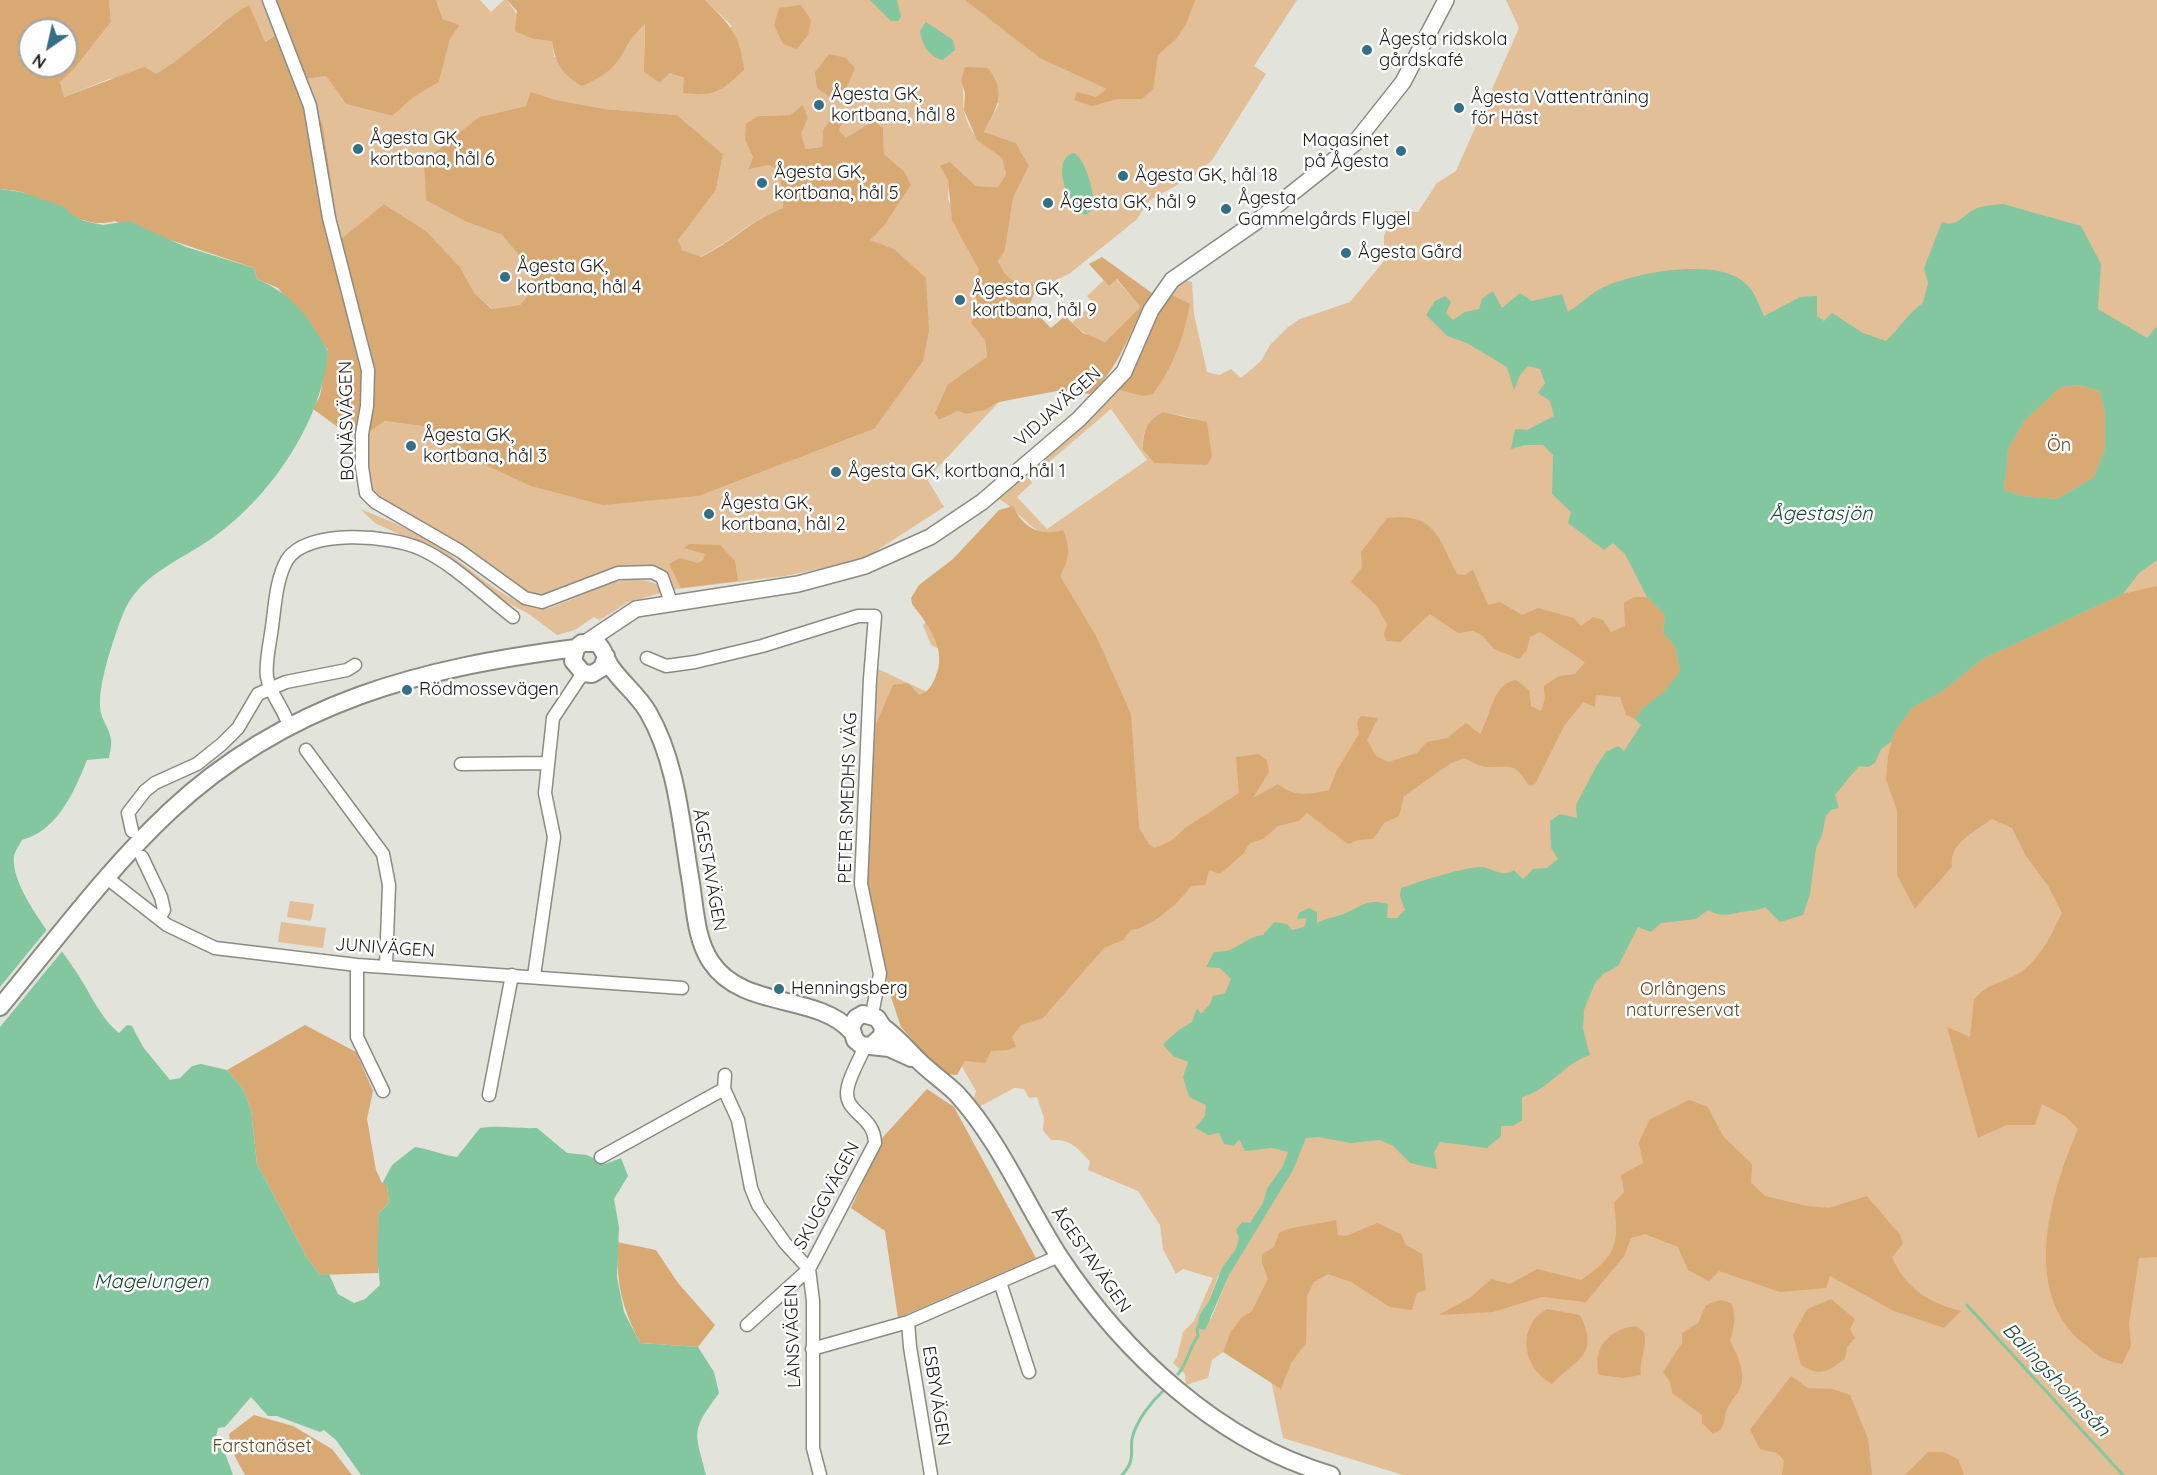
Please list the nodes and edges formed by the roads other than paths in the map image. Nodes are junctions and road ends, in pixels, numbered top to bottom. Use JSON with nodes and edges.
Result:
{"nodes":[{"id":1,"x":268,"y":0,"type":"edge"},
{"id":2,"x":1446,"y":0,"type":"edge"},
{"id":3,"x":671,"y":602,"type":"junction"},
{"id":4,"x":513,"y":617,"type":"dead end"},
{"id":5,"x":620,"y":617,"type":"junction"},
{"id":6,"x":582,"y":644,"type":"junction"},
{"id":7,"x":605,"y":652,"type":"junction"},
{"id":8,"x":536,"y":655,"type":"junction"},
{"id":9,"x":646,"y":658,"type":"dead end"},
{"id":10,"x":355,"y":665,"type":"dead end"},
{"id":11,"x":584,"y":672,"type":"junction"},
{"id":12,"x":270,"y":687,"type":"junction"},
{"id":13,"x":641,"y":700,"type":"junction"},
{"id":14,"x":289,"y":727,"type":"junction"},
{"id":15,"x":306,"y":750,"type":"dead end"},
{"id":16,"x":547,"y":763,"type":"junction"},
{"id":17,"x":461,"y":764,"type":"dead end"},
{"id":18,"x":132,"y":831,"type":"dead end"},
{"id":19,"x":142,"y":856,"type":"dead end"},
{"id":20,"x":107,"y":878,"type":"junction"},
{"id":21,"x":160,"y":918,"type":"junction"},
{"id":22,"x":357,"y":965,"type":"junction"},
{"id":23,"x":386,"y":965,"type":"junction"},
{"id":24,"x":512,"y":975,"type":"junction"},
{"id":25,"x":534,"y":976,"type":"junction"},
{"id":26,"x":682,"y":988,"type":"dead end"},
{"id":27,"x":0,"y":1007,"type":"edge"},
{"id":28,"x":865,"y":1023,"type":"junction"},
{"id":29,"x":867,"y":1045,"type":"junction"},
{"id":30,"x":920,"y":1062,"type":"junction"},
{"id":31,"x":726,"y":1074,"type":"dead end"},
{"id":32,"x":724,"y":1089,"type":"junction"},
{"id":33,"x":383,"y":1091,"type":"dead end"},
{"id":34,"x":489,"y":1095,"type":"dead end"},
{"id":35,"x":601,"y":1157,"type":"dead end"},
{"id":36,"x":1059,"y":1256,"type":"junction"},
{"id":37,"x":809,"y":1269,"type":"junction"},
{"id":38,"x":1000,"y":1282,"type":"junction"},
{"id":39,"x":908,"y":1322,"type":"junction"},
{"id":40,"x":747,"y":1325,"type":"dead end"},
{"id":41,"x":812,"y":1349,"type":"junction"},
{"id":42,"x":1029,"y":1372,"type":"dead end"},
{"id":43,"x":1293,"y":1469,"type":"edge"},
{"id":44,"x":820,"y":1475,"type":"edge"},
{"id":45,"x":931,"y":1475,"type":"edge"},
{"id":46,"x":1331,"y":1475,"type":"edge"}],
"edges":[{"from":1,"to":3,"type":"street","name":"BONÄSVÄGEN"},
{"from":2,"to":3,"type":"street","name":"VIDJAVÄGEN"},
{"from":3,"to":5,"type":"street","name":"VIDJAVÄGEN"},
{"from":4,"to":12,"type":"street"},
{"from":5,"to":6,"type":"street","name":"VIDJAVÄGEN"},
{"from":5,"to":7,"type":"street"},
{"from":6,"to":7,"type":"main road"},
{"from":6,"to":8,"type":"main road"},
{"from":6,"to":11,"type":"main road"},
{"from":7,"to":11,"type":"main road"},
{"from":7,"to":13,"type":"main road","name":"ÅGESTAVÄGEN"},
{"from":8,"to":11,"type":"main road"},
{"from":8,"to":14,"type":"main road"},
{"from":9,"to":28,"type":"street","name":"PETER SMEDHS VÄG"},
{"from":10,"to":12,"type":"street"},
{"from":11,"to":13,"type":"main road"},
{"from":11,"to":16,"type":"street"},
{"from":12,"to":14,"type":"street"},
{"from":12,"to":18,"type":"street"},
{"from":13,"to":28,"type":"main road","name":"ÅGESTAVÄGEN"},
{"from":14,"to":20,"type":"main road"},
{"from":15,"to":23,"type":"street"},
{"from":16,"to":17,"type":"street"},
{"from":16,"to":25,"type":"street"},
{"from":19,"to":21,"type":"street"},
{"from":20,"to":21,"type":"street","name":"JUNIVÄGEN"},
{"from":20,"to":27,"type":"main road"},
{"from":21,"to":22,"type":"street","name":"JUNIVÄGEN"},
{"from":22,"to":23,"type":"street","name":"JUNIVÄGEN"},
{"from":22,"to":33,"type":"street"},
{"from":23,"to":24,"type":"street","name":"JUNIVÄGEN"},
{"from":24,"to":25,"type":"street","name":"JUNIVÄGEN"},
{"from":24,"to":34,"type":"street"},
{"from":25,"to":26,"type":"street","name":"JUNIVÄGEN"},
{"from":28,"to":29,"type":"main road"},
{"from":28,"to":29,"type":"main road"},
{"from":28,"to":30,"type":"main road","name":"ÅGESTAVÄGEN"},
{"from":29,"to":30,"type":"main road","name":"ÅGESTAVÄGEN"},
{"from":29,"to":37,"type":"street","name":"SKUGGVÄGEN"},
{"from":30,"to":36,"type":"main road","name":"ÅGESTAVÄGEN"},
{"from":31,"to":32,"type":"street"},
{"from":32,"to":35,"type":"street"},
{"from":32,"to":37,"type":"street","name":"LÄNSVÄGEN"},
{"from":36,"to":38,"type":"street"},
{"from":36,"to":43,"type":"main road","name":"ÅGESTAVÄGEN"},
{"from":37,"to":40,"type":"street"},
{"from":37,"to":41,"type":"street","name":"LÄNSVÄGEN"},
{"from":38,"to":39,"type":"street"},
{"from":38,"to":42,"type":"street"},
{"from":39,"to":41,"type":"street"},
{"from":39,"to":45,"type":"street","name":"ESBYVÄGEN"},
{"from":41,"to":44,"type":"street","name":"LÄNSVÄGEN"},
{"from":43,"to":46,"type":"main road","name":"ÅGESTAVÄGEN"}]}
